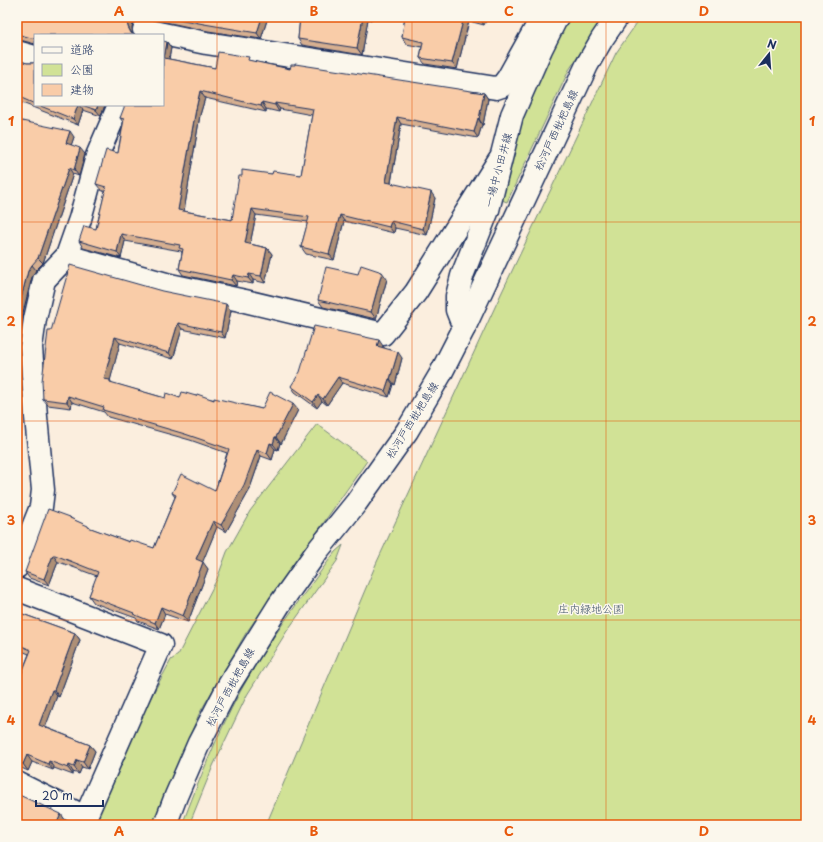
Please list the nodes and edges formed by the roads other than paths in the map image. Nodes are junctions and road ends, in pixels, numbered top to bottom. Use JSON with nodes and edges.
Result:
{"nodes":[{"id":1,"x":542,"y":17,"type":"edge"},
{"id":2,"x":557,"y":17,"type":"edge"},
{"id":3,"x":617,"y":17,"type":"edge"},
{"id":4,"x":145,"y":27,"type":"edge"},
{"id":5,"x":17,"y":52,"type":"edge"},
{"id":6,"x":34,"y":57,"type":"edge"},
{"id":7,"x":119,"y":106,"type":"edge"},
{"id":8,"x":502,"y":156,"type":"junction"},
{"id":9,"x":67,"y":256,"type":"junction"},
{"id":10,"x":464,"y":328,"type":"junction"},
{"id":11,"x":17,"y":567,"type":"edge"},
{"id":12,"x":17,"y":589,"type":"edge"},
{"id":13,"x":17,"y":783,"type":"edge"},
{"id":14,"x":83,"y":821,"type":"edge"},
{"id":15,"x":165,"y":825,"type":"edge"}],
"edges":[{"from":1,"to":4,"type":"street"},
{"from":2,"to":8,"type":"street","name":"一場中小田井線"},
{"from":3,"to":10,"type":"street","name":"松河戸西枇杷島線"},
{"from":5,"to":6,"type":"street"},
{"from":7,"to":9,"type":"street"},
{"from":8,"to":9,"type":"street"},
{"from":8,"to":10,"type":"street","name":"一場中小田井線"},
{"from":9,"to":11,"type":"street"},
{"from":10,"to":15,"type":"street","name":"松河戸西枇杷島線"},
{"from":12,"to":14,"type":"street"},
{"from":13,"to":14,"type":"street"}]}
